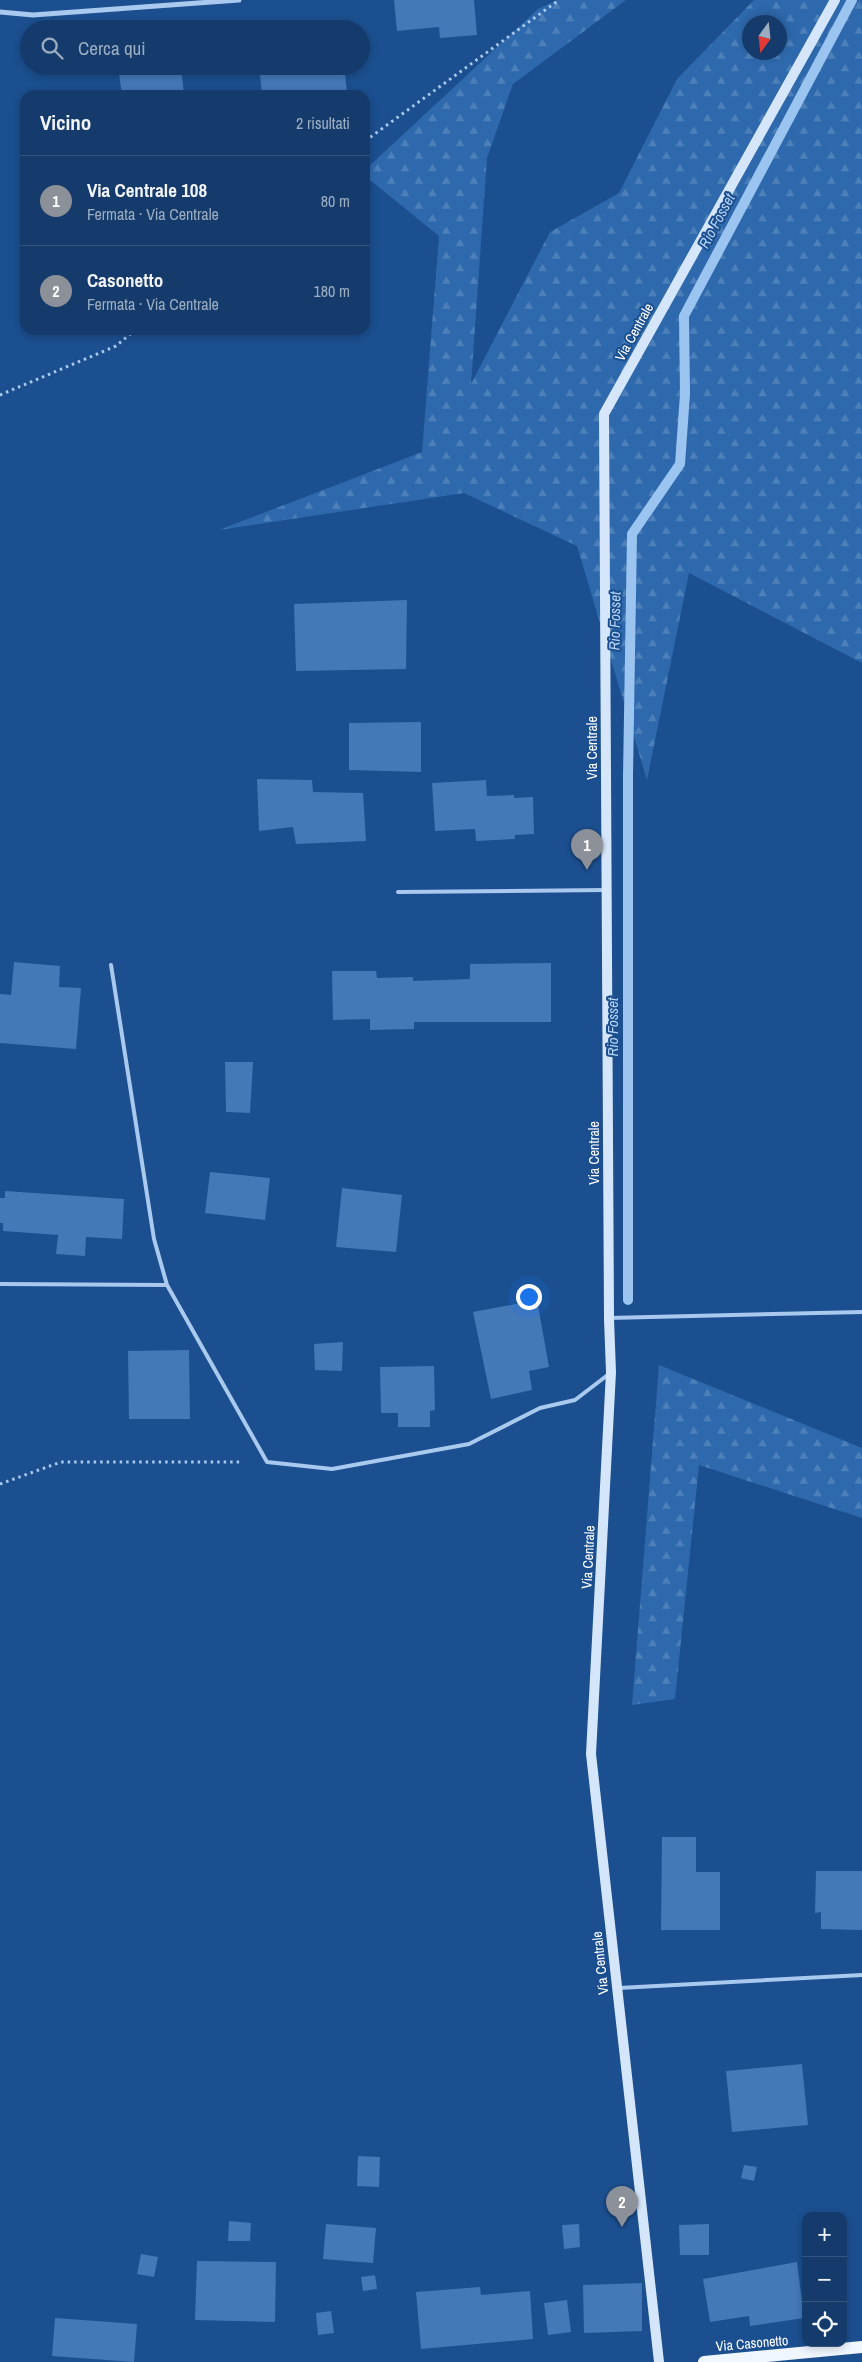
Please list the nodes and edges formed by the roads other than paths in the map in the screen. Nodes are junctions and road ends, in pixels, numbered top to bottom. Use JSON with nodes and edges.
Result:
{"nodes":[{"id":1,"x":240,"y":0,"type":"edge"},
{"id":2,"x":835,"y":0,"type":"edge"},
{"id":3,"x":0,"y":12,"type":"edge"},
{"id":4,"x":606,"y":890,"type":"junction"},
{"id":5,"x":398,"y":892,"type":"dead end"},
{"id":6,"x":110,"y":965,"type":"dead end"},
{"id":7,"x":0,"y":1284,"type":"edge"},
{"id":8,"x":167,"y":1285,"type":"junction"},
{"id":9,"x":862,"y":1312,"type":"edge"},
{"id":10,"x":609,"y":1318,"type":"junction"},
{"id":11,"x":611,"y":1372,"type":"junction"},
{"id":12,"x":862,"y":1975,"type":"edge"},
{"id":13,"x":617,"y":1988,"type":"junction"},
{"id":14,"x":862,"y":2347,"type":"edge"},
{"id":15,"x":659,"y":2362,"type":"edge"},
{"id":16,"x":704,"y":2362,"type":"edge"}],
"edges":[{"from":1,"to":3,"type":"street"},
{"from":2,"to":4,"type":"street","name":"Via Centrale"},
{"from":4,"to":5,"type":"lane"},
{"from":4,"to":10,"type":"street","name":"Via Centrale"},
{"from":6,"to":8,"type":"lane"},
{"from":7,"to":8,"type":"lane"},
{"from":8,"to":11,"type":"lane"},
{"from":9,"to":10,"type":"lane"},
{"from":10,"to":11,"type":"street","name":"Via Centrale"},
{"from":11,"to":13,"type":"street","name":"Via Centrale"},
{"from":12,"to":13,"type":"lane"},
{"from":13,"to":15,"type":"street","name":"Via Centrale"},
{"from":14,"to":16,"type":"main road","name":"Via Casonetto"}]}
